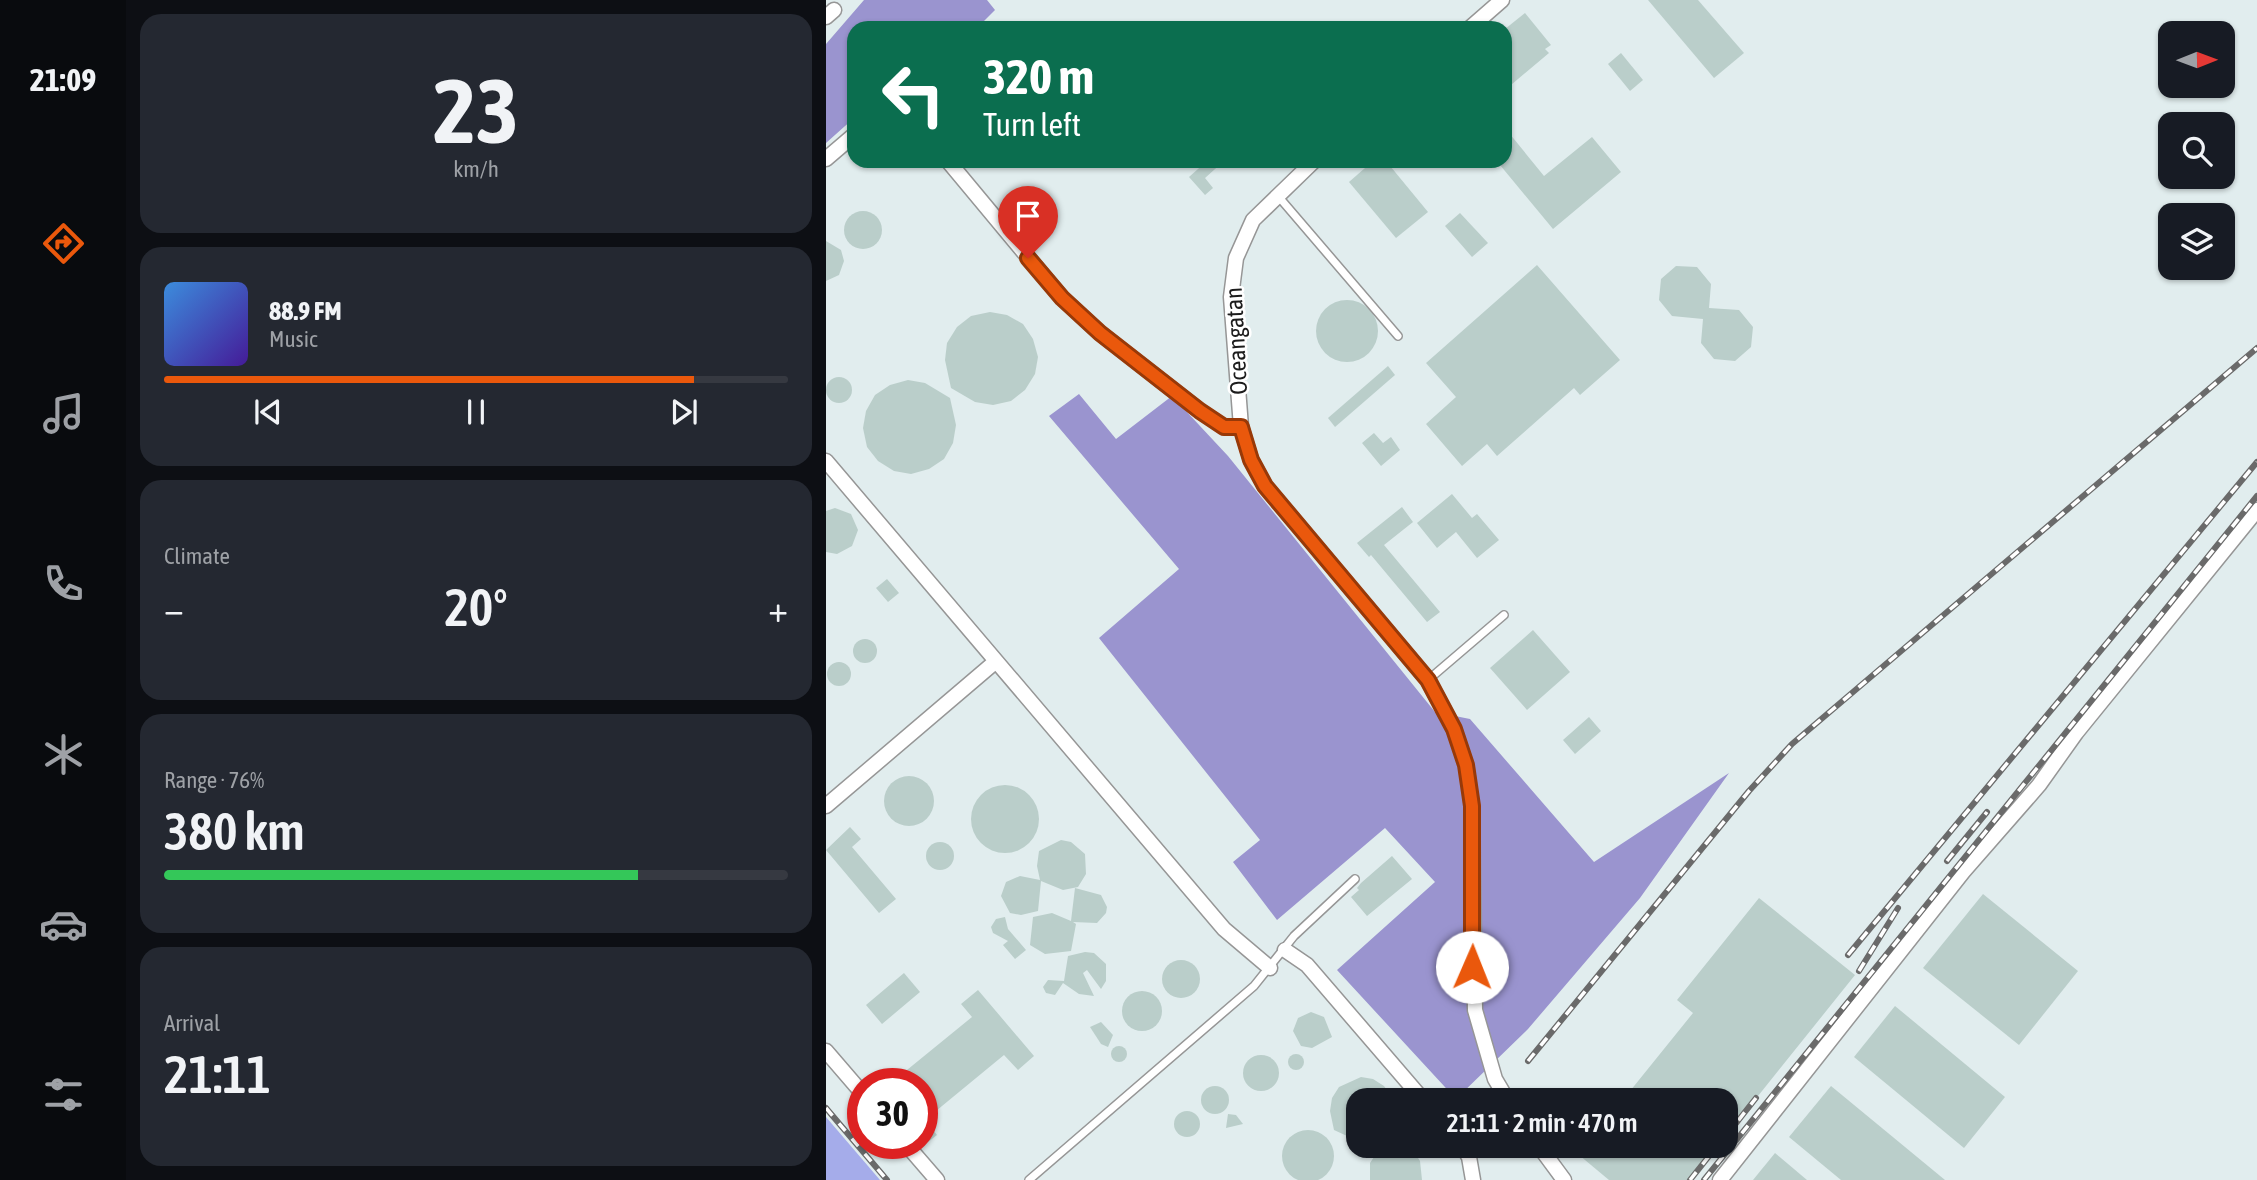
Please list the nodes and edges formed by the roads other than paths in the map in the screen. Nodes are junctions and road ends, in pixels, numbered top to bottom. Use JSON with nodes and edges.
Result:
{"nodes":[{"id":1,"x":1502,"y":0,"type":"edge"},
{"id":2,"x":1478,"y":21,"type":"edge"},
{"id":3,"x":847,"y":141,"type":"edge"},
{"id":4,"x":826,"y":159,"type":"edge"},
{"id":5,"x":954,"y":168,"type":"edge"},
{"id":6,"x":1307,"y":168,"type":"edge"},
{"id":7,"x":1278,"y":196,"type":"junction"},
{"id":8,"x":1398,"y":336,"type":"dead end"},
{"id":9,"x":1241,"y":427,"type":"junction"},
{"id":10,"x":826,"y":461,"type":"edge"},
{"id":11,"x":2257,"y":510,"type":"edge"},
{"id":12,"x":1504,"y":615,"type":"dead end"},
{"id":13,"x":995,"y":662,"type":"junction"},
{"id":14,"x":1428,"y":680,"type":"junction"},
{"id":15,"x":826,"y":806,"type":"edge"},
{"id":16,"x":1355,"y":879,"type":"dead end"},
{"id":17,"x":1285,"y":950,"type":"junction"},
{"id":18,"x":1270,"y":968,"type":"junction"},
{"id":19,"x":826,"y":1051,"type":"edge"},
{"id":20,"x":847,"y":1075,"type":"edge"},
{"id":21,"x":1413,"y":1088,"type":"edge"},
{"id":22,"x":1500,"y":1088,"type":"edge"},
{"id":23,"x":1469,"y":1158,"type":"edge"},
{"id":24,"x":1546,"y":1158,"type":"edge"},
{"id":25,"x":919,"y":1159,"type":"edge"},
{"id":26,"x":1561,"y":1179,"type":"edge"},
{"id":27,"x":937,"y":1180,"type":"edge"},
{"id":28,"x":1029,"y":1180,"type":"edge"},
{"id":29,"x":1474,"y":1180,"type":"edge"},
{"id":30,"x":1720,"y":1180,"type":"edge"}],
"edges":[{"from":1,"to":2,"type":"street"},
{"from":3,"to":4,"type":"street"},
{"from":5,"to":9,"type":"street"},
{"from":6,"to":7,"type":"street","name":"Oceangatan"},
{"from":7,"to":8,"type":"lane"},
{"from":7,"to":9,"type":"street","name":"Oceangatan"},
{"from":9,"to":14,"type":"street","name":"Oceangatan"},
{"from":10,"to":13,"type":"street"},
{"from":11,"to":30,"type":"street"},
{"from":12,"to":14,"type":"lane"},
{"from":13,"to":15,"type":"street"},
{"from":13,"to":18,"type":"street"},
{"from":14,"to":22,"type":"street","name":"Oceangatan"},
{"from":16,"to":17,"type":"lane"},
{"from":17,"to":18,"type":"lane"},
{"from":17,"to":21,"type":"street"},
{"from":18,"to":28,"type":"lane"},
{"from":19,"to":20,"type":"street"},
{"from":23,"to":29,"type":"street"},
{"from":24,"to":26,"type":"street"},
{"from":25,"to":27,"type":"street"}]}
